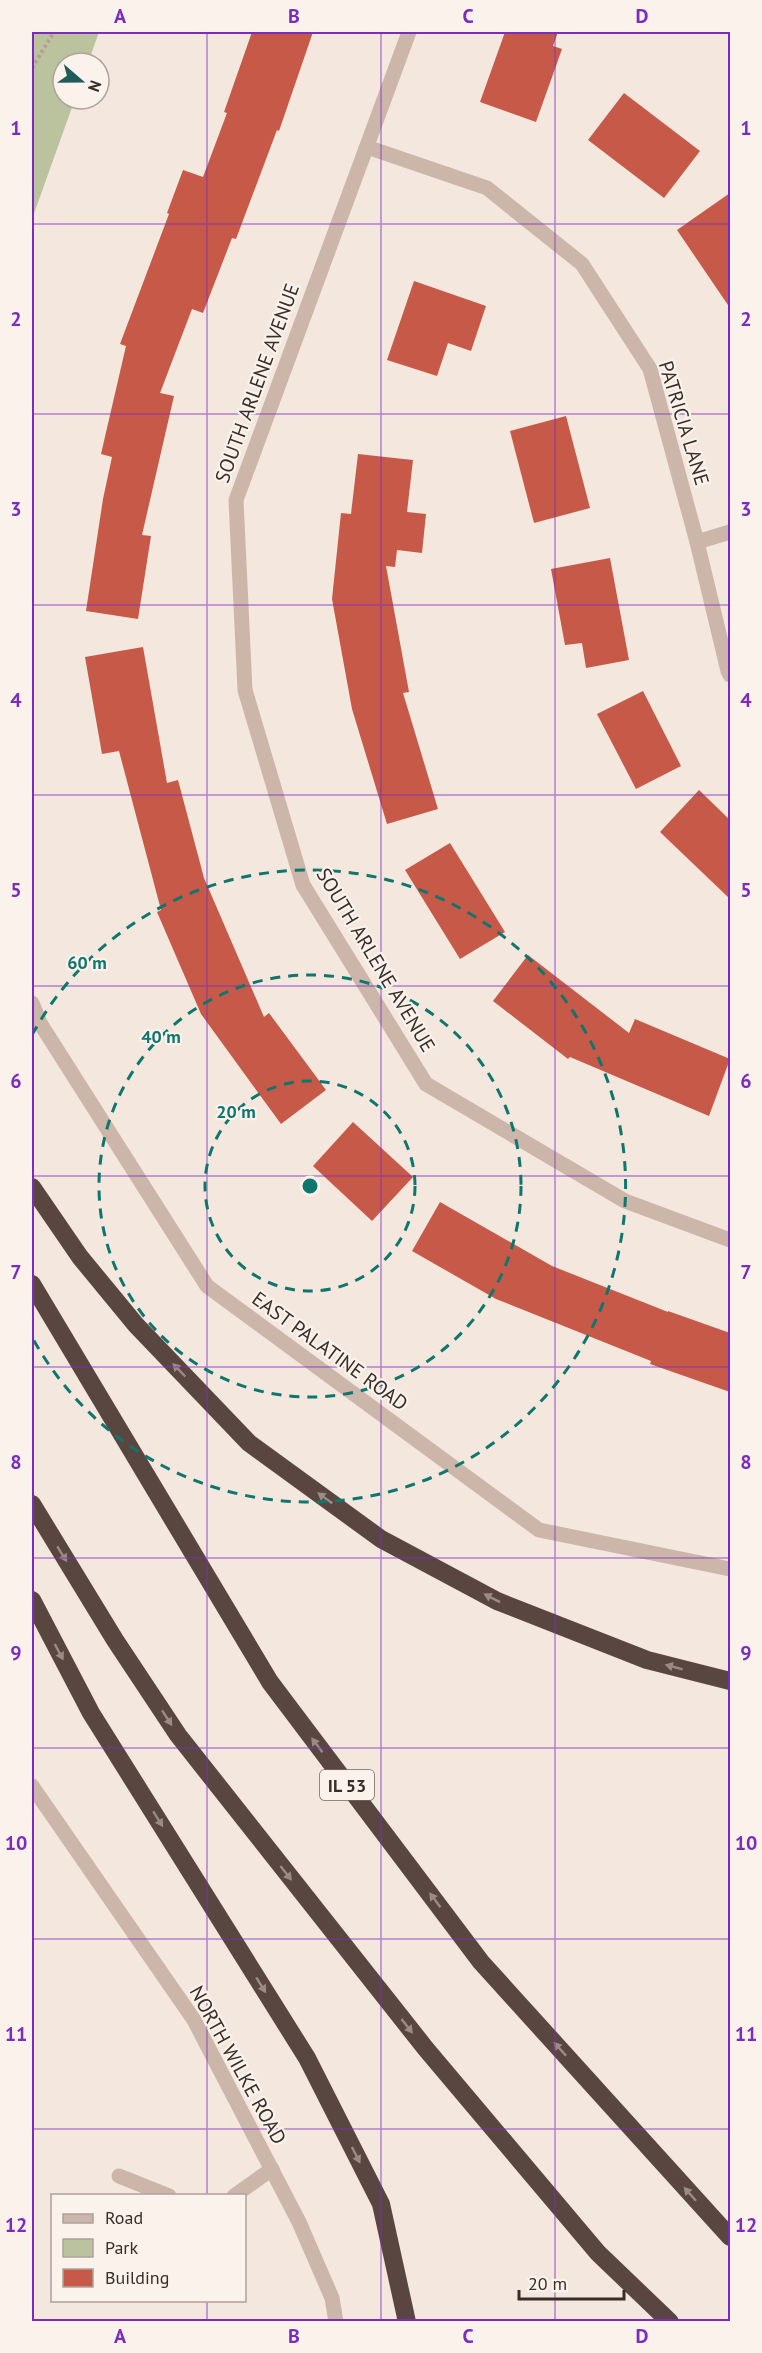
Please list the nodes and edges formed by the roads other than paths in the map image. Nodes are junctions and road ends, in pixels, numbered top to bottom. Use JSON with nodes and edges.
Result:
{"nodes":[{"id":1,"x":409,"y":32,"type":"edge"},
{"id":2,"x":367,"y":147,"type":"junction"},
{"id":3,"x":730,"y":532,"type":"edge"},
{"id":4,"x":697,"y":542,"type":"junction"},
{"id":5,"x":730,"y":675,"type":"edge"},
{"id":6,"x":32,"y":1004,"type":"edge"},
{"id":7,"x":32,"y":1186,"type":"edge"},
{"id":8,"x":730,"y":1240,"type":"edge"},
{"id":9,"x":32,"y":1284,"type":"edge"},
{"id":10,"x":32,"y":1504,"type":"edge"},
{"id":11,"x":730,"y":1569,"type":"edge"},
{"id":12,"x":32,"y":1600,"type":"edge"},
{"id":13,"x":730,"y":1681,"type":"edge"},
{"id":14,"x":32,"y":1786,"type":"edge"},
{"id":15,"x":272,"y":2169,"type":"junction"},
{"id":16,"x":119,"y":2176,"type":"dead end"},
{"id":17,"x":165,"y":2194,"type":"edge"},
{"id":18,"x":237,"y":2194,"type":"edge"},
{"id":19,"x":730,"y":2237,"type":"edge"},
{"id":20,"x":336,"y":2322,"type":"edge"},
{"id":21,"x":407,"y":2322,"type":"edge"},
{"id":22,"x":670,"y":2322,"type":"edge"}],
"edges":[{"from":1,"to":2,"type":"street","name":"SOUTH ARLENE AVENUE"},
{"from":2,"to":4,"type":"street","name":"PATRICIA LANE"},
{"from":2,"to":8,"type":"street","name":"SOUTH ARLENE AVENUE"},
{"from":3,"to":4,"type":"street"},
{"from":4,"to":5,"type":"street","name":"PATRICIA LANE"},
{"from":6,"to":11,"type":"street","name":"EAST PALATINE ROAD"},
{"from":13,"to":7,"type":"highway","one_way":true},
{"from":19,"to":9,"type":"highway","number":"IL 53","one_way":true},
{"from":10,"to":22,"type":"highway","one_way":true},
{"from":12,"to":21,"type":"highway","one_way":true},
{"from":14,"to":15,"type":"street","name":"NORTH WILKE ROAD"},
{"from":15,"to":18,"type":"street"},
{"from":15,"to":20,"type":"street","name":"NORTH WILKE ROAD"},
{"from":16,"to":17,"type":"street"}]}
